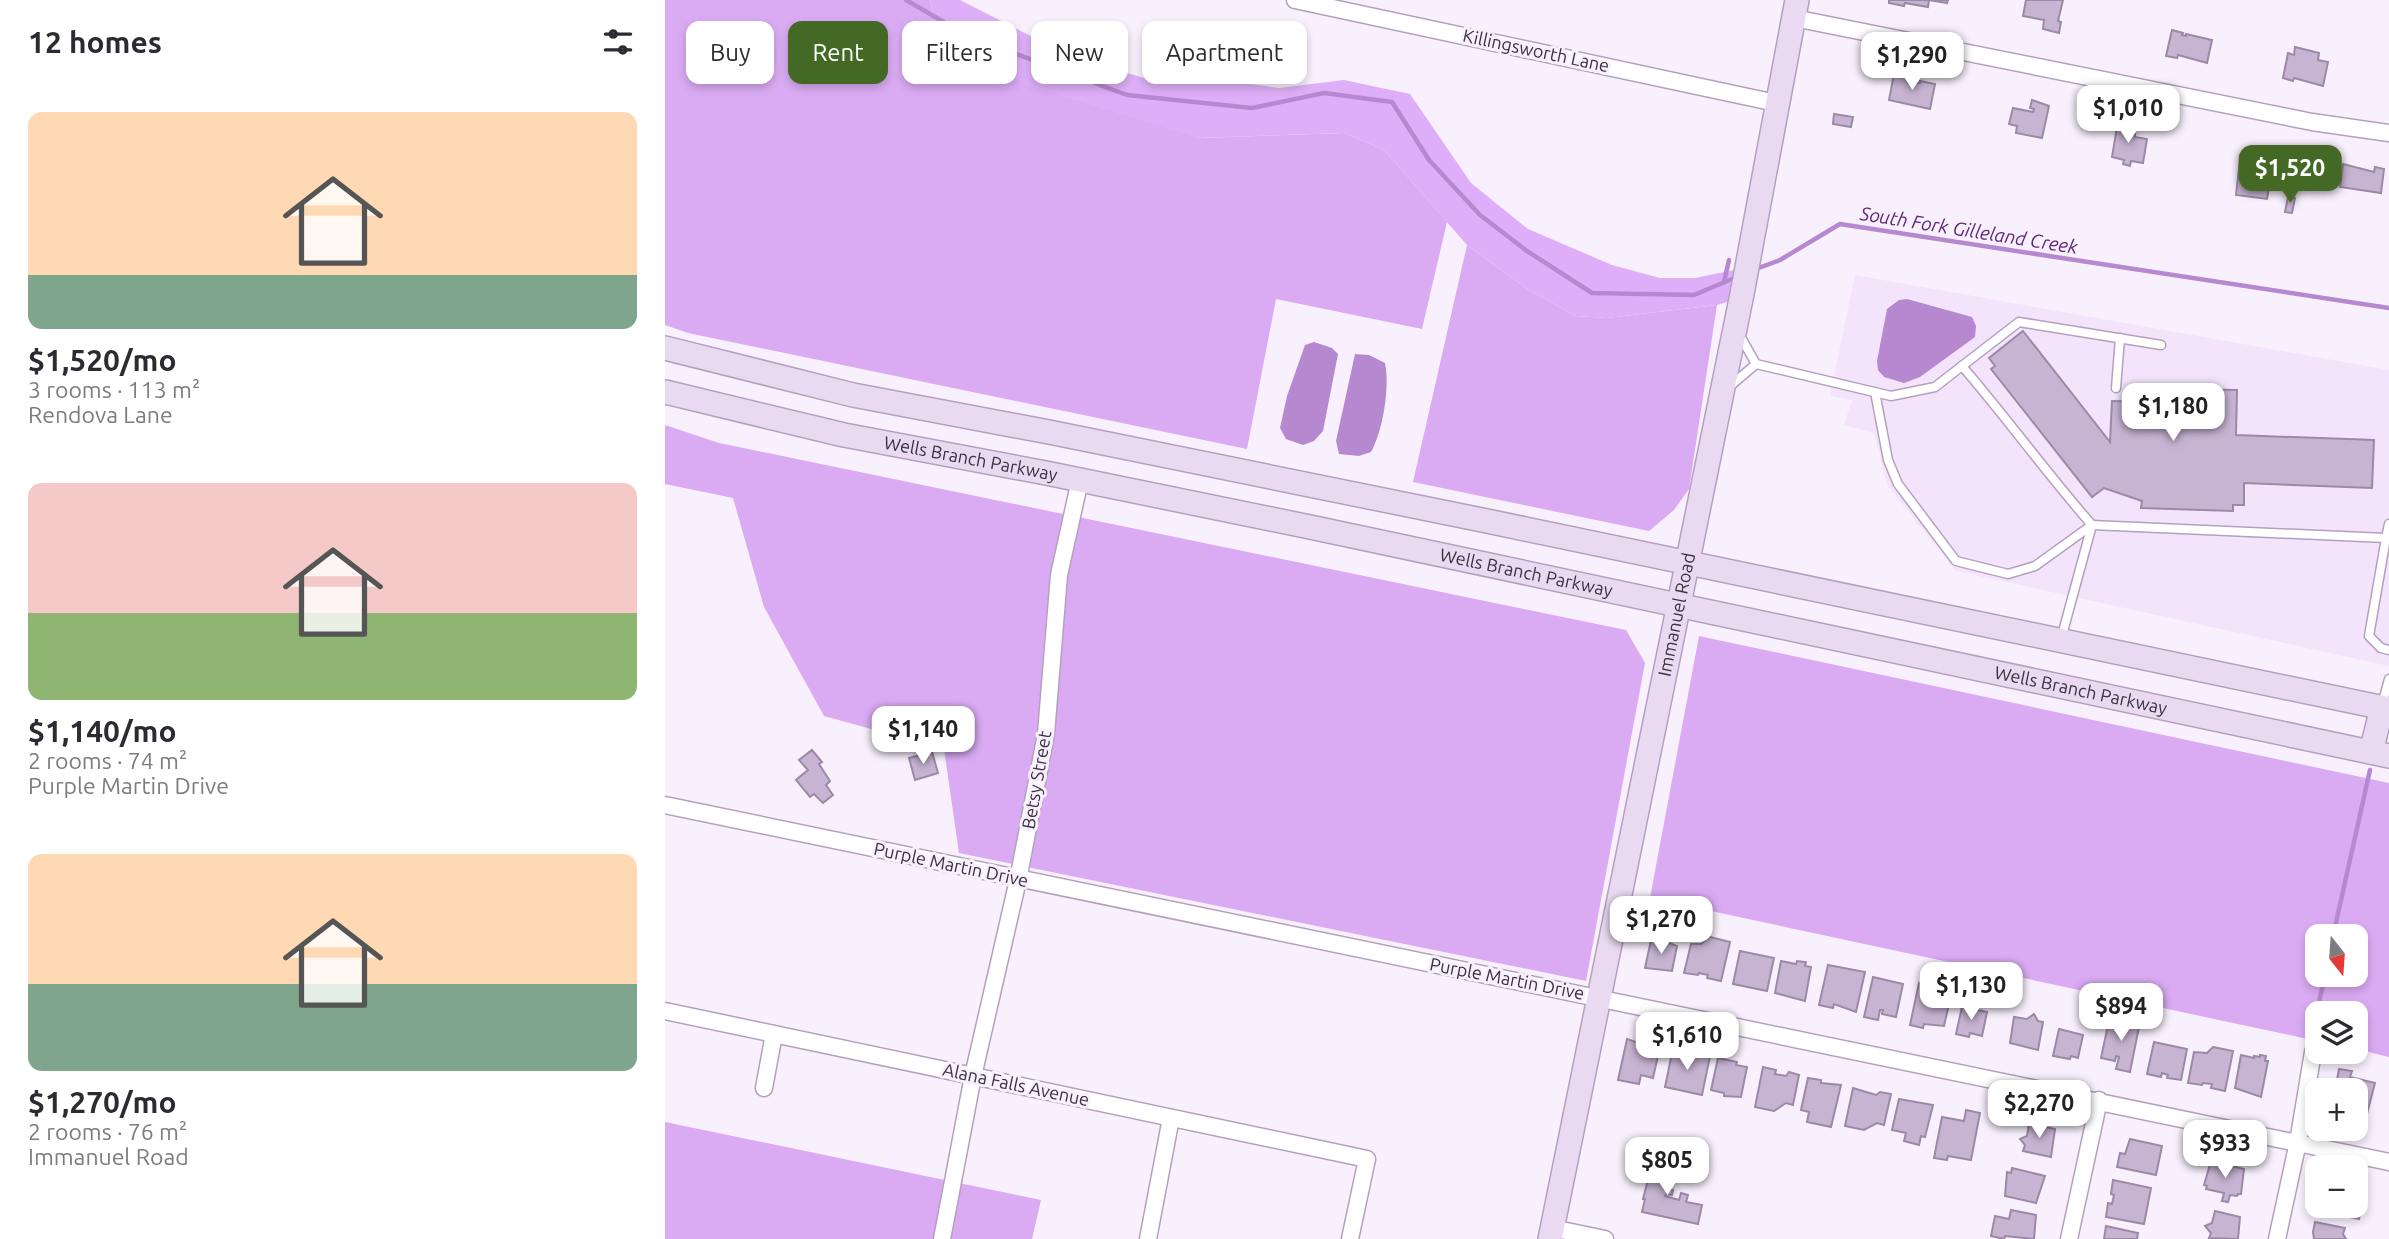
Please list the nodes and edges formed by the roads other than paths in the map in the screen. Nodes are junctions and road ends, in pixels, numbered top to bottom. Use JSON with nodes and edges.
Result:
{"nodes":[{"id":1,"x":1295,"y":0,"type":"edge"},
{"id":2,"x":1795,"y":9,"type":"edge"},
{"id":3,"x":1776,"y":103,"type":"junction"},
{"id":4,"x":2389,"y":133,"type":"edge"},
{"id":5,"x":1735,"y":327,"type":"junction"},
{"id":6,"x":2120,"y":338,"type":"junction"},
{"id":7,"x":2161,"y":345,"type":"dead end"},
{"id":8,"x":665,"y":348,"type":"edge"},
{"id":9,"x":1756,"y":364,"type":"junction"},
{"id":10,"x":1962,"y":366,"type":"junction"},
{"id":11,"x":2116,"y":388,"type":"dead end"},
{"id":12,"x":665,"y":391,"type":"edge"},
{"id":13,"x":1875,"y":392,"type":"junction"},
{"id":14,"x":1721,"y":394,"type":"junction"},
{"id":15,"x":1080,"y":480,"type":"junction"},
{"id":16,"x":2389,"y":524,"type":"edge"},
{"id":17,"x":2092,"y":525,"type":"junction"},
{"id":18,"x":2386,"y":538,"type":"junction"},
{"id":19,"x":1688,"y":563,"type":"junction"},
{"id":20,"x":1679,"y":606,"type":"junction"},
{"id":21,"x":2061,"y":641,"type":"junction"},
{"id":22,"x":2389,"y":649,"type":"edge"},
{"id":23,"x":2389,"y":678,"type":"edge"},
{"id":24,"x":2385,"y":709,"type":"edge"},
{"id":25,"x":2380,"y":754,"type":"edge"},
{"id":26,"x":665,"y":805,"type":"edge"},
{"id":27,"x":1018,"y":880,"type":"junction"},
{"id":28,"x":1600,"y":998,"type":"junction"},
{"id":29,"x":665,"y":1011,"type":"edge"},
{"id":30,"x":774,"y":1034,"type":"junction"},
{"id":31,"x":2311,"y":1064,"type":"edge"},
{"id":32,"x":973,"y":1076,"type":"junction"},
{"id":33,"x":764,"y":1088,"type":"dead end"},
{"id":34,"x":2099,"y":1100,"type":"junction"},
{"id":35,"x":1171,"y":1118,"type":"junction"},
{"id":36,"x":2298,"y":1142,"type":"junction"},
{"id":37,"x":2389,"y":1162,"type":"edge"},
{"id":38,"x":1551,"y":1233,"type":"edge"},
{"id":39,"x":941,"y":1239,"type":"edge"},
{"id":40,"x":1148,"y":1239,"type":"edge"},
{"id":41,"x":1350,"y":1239,"type":"edge"},
{"id":42,"x":1605,"y":1239,"type":"edge"},
{"id":43,"x":2069,"y":1239,"type":"edge"},
{"id":44,"x":2277,"y":1239,"type":"edge"}],
"edges":[{"from":1,"to":3,"type":"street","name":"Killingsworth Lane"},
{"from":2,"to":3,"type":"street","name":"Immanuel Road"},
{"from":2,"to":4,"type":"street"},
{"from":3,"to":5,"type":"street","name":"Immanuel Road"},
{"from":5,"to":9,"type":"lane"},
{"from":5,"to":14,"type":"street","name":"Immanuel Road"},
{"from":6,"to":7,"type":"lane"},
{"from":6,"to":10,"type":"lane"},
{"from":6,"to":11,"type":"lane"},
{"from":8,"to":19,"type":"street"},
{"from":9,"to":13,"type":"lane"},
{"from":9,"to":14,"type":"lane"},
{"from":10,"to":13,"type":"lane"},
{"from":10,"to":17,"type":"lane"},
{"from":12,"to":15,"type":"street","name":"Wells Branch Parkway"},
{"from":13,"to":17,"type":"lane"},
{"from":14,"to":19,"type":"street","name":"Immanuel Road"},
{"from":15,"to":20,"type":"street","name":"Wells Branch Parkway"},
{"from":15,"to":27,"type":"street","name":"Betsy Street"},
{"from":16,"to":18,"type":"lane"},
{"from":17,"to":18,"type":"lane"},
{"from":17,"to":21,"type":"lane"},
{"from":18,"to":22,"type":"lane"},
{"from":19,"to":20,"type":"street","name":"Immanuel Road"},
{"from":19,"to":21,"type":"street"},
{"from":20,"to":25,"type":"street","name":"Wells Branch Parkway"},
{"from":20,"to":28,"type":"street","name":"Immanuel Road"},
{"from":21,"to":24,"type":"street"},
{"from":23,"to":24,"type":"lane"},
{"from":24,"to":25,"type":"street"},
{"from":26,"to":27,"type":"street","name":"Purple Martin Drive"},
{"from":27,"to":28,"type":"street","name":"Purple Martin Drive"},
{"from":27,"to":32,"type":"street","name":"Betsy Street"},
{"from":28,"to":34,"type":"street","name":"Purple Martin Drive"},
{"from":28,"to":38,"type":"street","name":"Immanuel Road"},
{"from":29,"to":30,"type":"street","name":"Alana Falls Avenue"},
{"from":30,"to":32,"type":"street","name":"Alana Falls Avenue"},
{"from":30,"to":33,"type":"street"},
{"from":31,"to":36,"type":"street"},
{"from":32,"to":35,"type":"street","name":"Alana Falls Avenue"},
{"from":32,"to":39,"type":"street","name":"Betsy Street"},
{"from":34,"to":36,"type":"street","name":"Purple Martin Drive"},
{"from":34,"to":43,"type":"street"},
{"from":35,"to":40,"type":"street"},
{"from":35,"to":41,"type":"street","name":"Alana Falls Avenue"},
{"from":36,"to":37,"type":"street","name":"Purple Martin Drive"},
{"from":36,"to":44,"type":"street"},
{"from":38,"to":42,"type":"street","name":"Immanuel Road"}]}
